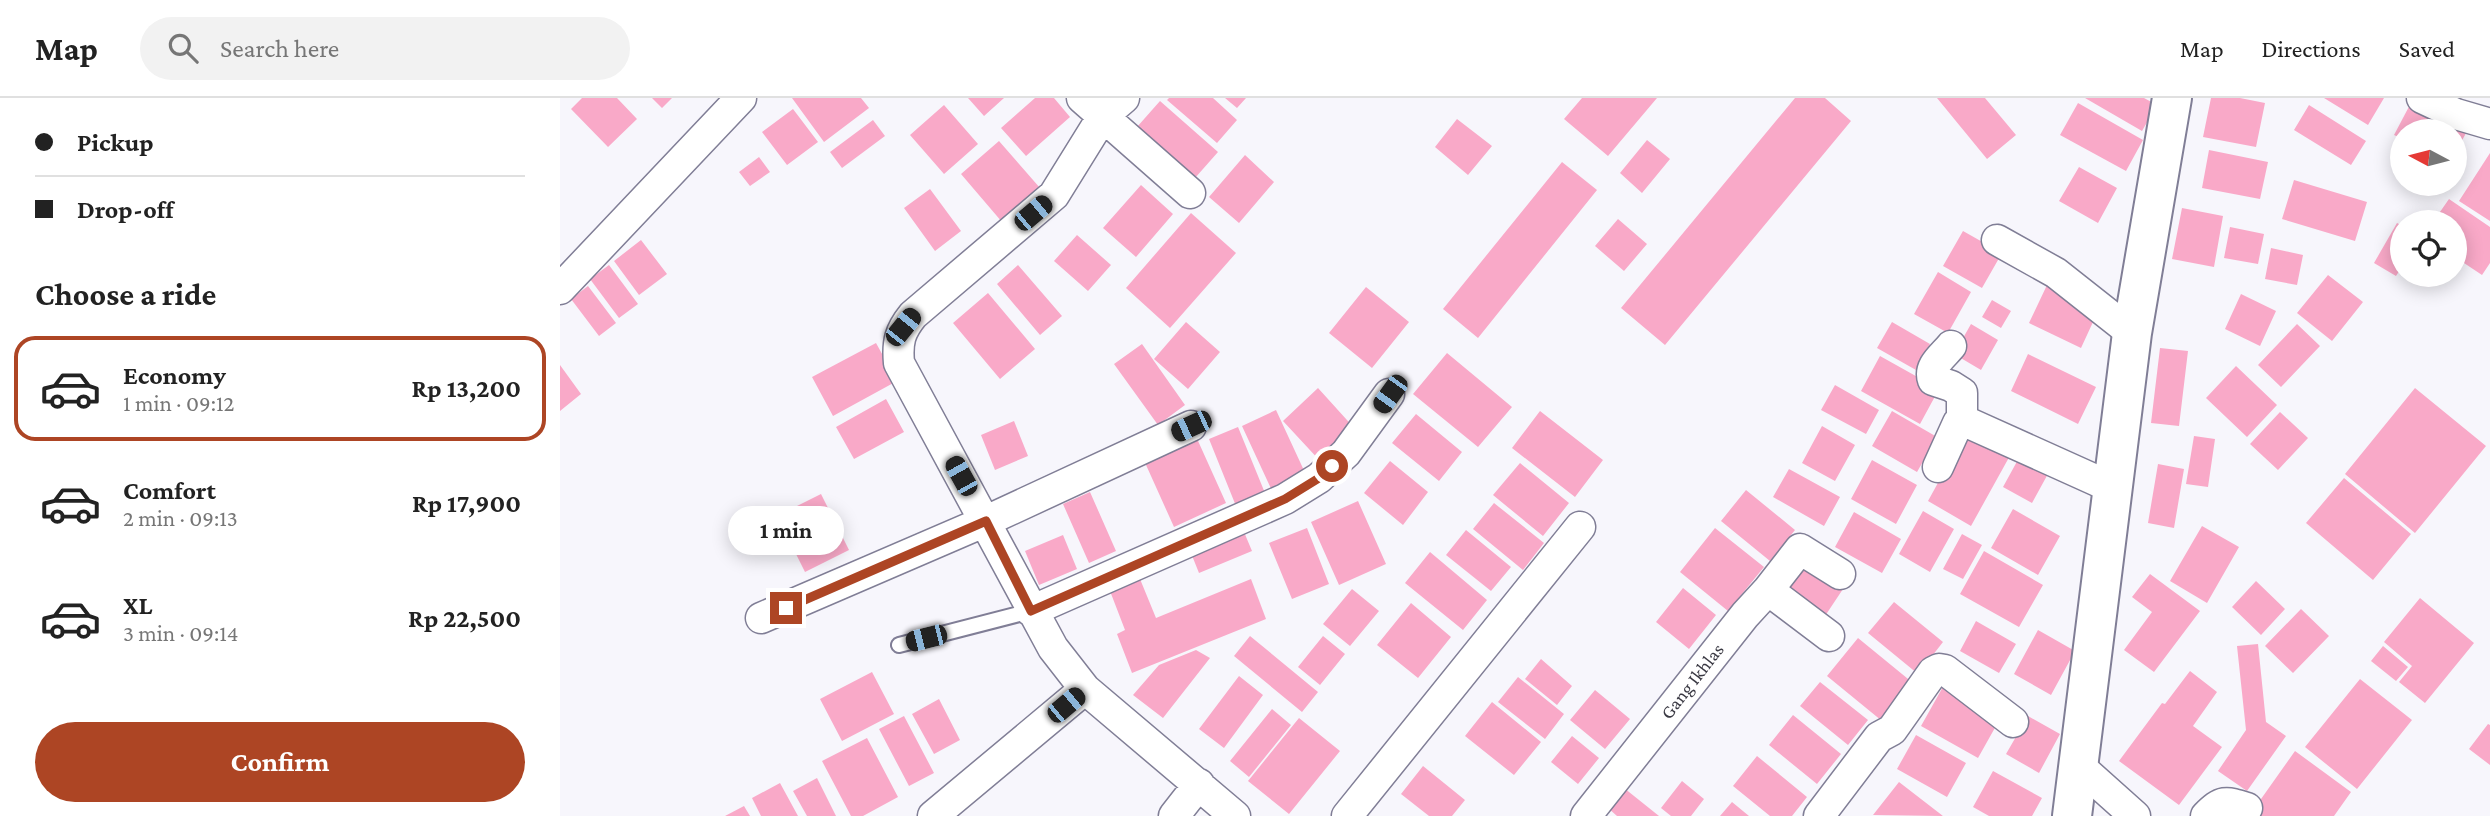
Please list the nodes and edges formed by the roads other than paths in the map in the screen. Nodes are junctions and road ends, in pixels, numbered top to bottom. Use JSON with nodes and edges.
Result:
{"nodes":[{"id":1,"x":741,"y":98,"type":"edge"},
{"id":2,"x":2172,"y":98,"type":"edge"},
{"id":3,"x":2422,"y":98,"type":"edge"},
{"id":4,"x":1103,"y":104,"type":"edge"},
{"id":5,"x":2490,"y":124,"type":"edge"},
{"id":6,"x":1190,"y":194,"type":"dead end"},
{"id":7,"x":1997,"y":240,"type":"dead end"},
{"id":8,"x":560,"y":289,"type":"edge"},
{"id":9,"x":2132,"y":333,"type":"junction"},
{"id":10,"x":1951,"y":346,"type":"dead end"},
{"id":11,"x":1390,"y":394,"type":"dead end"},
{"id":12,"x":1962,"y":421,"type":"junction"},
{"id":13,"x":1191,"y":426,"type":"dead end"},
{"id":14,"x":1938,"y":467,"type":"dead end"},
{"id":15,"x":2113,"y":488,"type":"junction"},
{"id":16,"x":986,"y":521,"type":"junction"},
{"id":17,"x":1580,"y":527,"type":"dead end"},
{"id":18,"x":1840,"y":575,"type":"dead end"},
{"id":19,"x":1768,"y":590,"type":"junction"},
{"id":20,"x":1031,"y":611,"type":"junction"},
{"id":21,"x":761,"y":618,"type":"dead end"},
{"id":22,"x":1829,"y":636,"type":"dead end"},
{"id":23,"x":899,"y":645,"type":"dead end"},
{"id":24,"x":1085,"y":689,"type":"junction"},
{"id":25,"x":2013,"y":722,"type":"dead end"},
{"id":26,"x":2078,"y":765,"type":"junction"},
{"id":27,"x":1199,"y":784,"type":"junction"},
{"id":28,"x":2247,"y":808,"type":"dead end"},
{"id":29,"x":933,"y":816,"type":"edge"},
{"id":30,"x":1174,"y":816,"type":"edge"},
{"id":31,"x":1235,"y":816,"type":"edge"},
{"id":32,"x":1347,"y":816,"type":"edge"},
{"id":33,"x":1586,"y":816,"type":"edge"},
{"id":34,"x":1819,"y":816,"type":"edge"},
{"id":35,"x":2072,"y":816,"type":"edge"},
{"id":36,"x":2135,"y":816,"type":"edge"},
{"id":37,"x":2206,"y":816,"type":"edge"}],
"edges":[{"from":1,"to":8,"type":"street"},
{"from":2,"to":9,"type":"street"},
{"from":3,"to":5,"type":"street"},
{"from":4,"to":6,"type":"street"},
{"from":4,"to":16,"type":"street"},
{"from":7,"to":9,"type":"street"},
{"from":9,"to":15,"type":"street"},
{"from":10,"to":12,"type":"street"},
{"from":11,"to":20,"type":"street"},
{"from":12,"to":14,"type":"street"},
{"from":12,"to":15,"type":"street"},
{"from":13,"to":16,"type":"street"},
{"from":15,"to":26,"type":"street"},
{"from":16,"to":20,"type":"street"},
{"from":16,"to":21,"type":"street"},
{"from":17,"to":32,"type":"street"},
{"from":18,"to":19,"type":"street","name":"Gang Ikhlas"},
{"from":19,"to":22,"type":"street"},
{"from":19,"to":33,"type":"street","name":"Gang Ikhlas"},
{"from":20,"to":23,"type":"lane"},
{"from":20,"to":24,"type":"street"},
{"from":24,"to":27,"type":"street"},
{"from":24,"to":29,"type":"street"},
{"from":25,"to":34,"type":"street"},
{"from":26,"to":35,"type":"street"},
{"from":26,"to":36,"type":"street"},
{"from":27,"to":30,"type":"street"},
{"from":27,"to":31,"type":"street"},
{"from":28,"to":37,"type":"street"}]}
